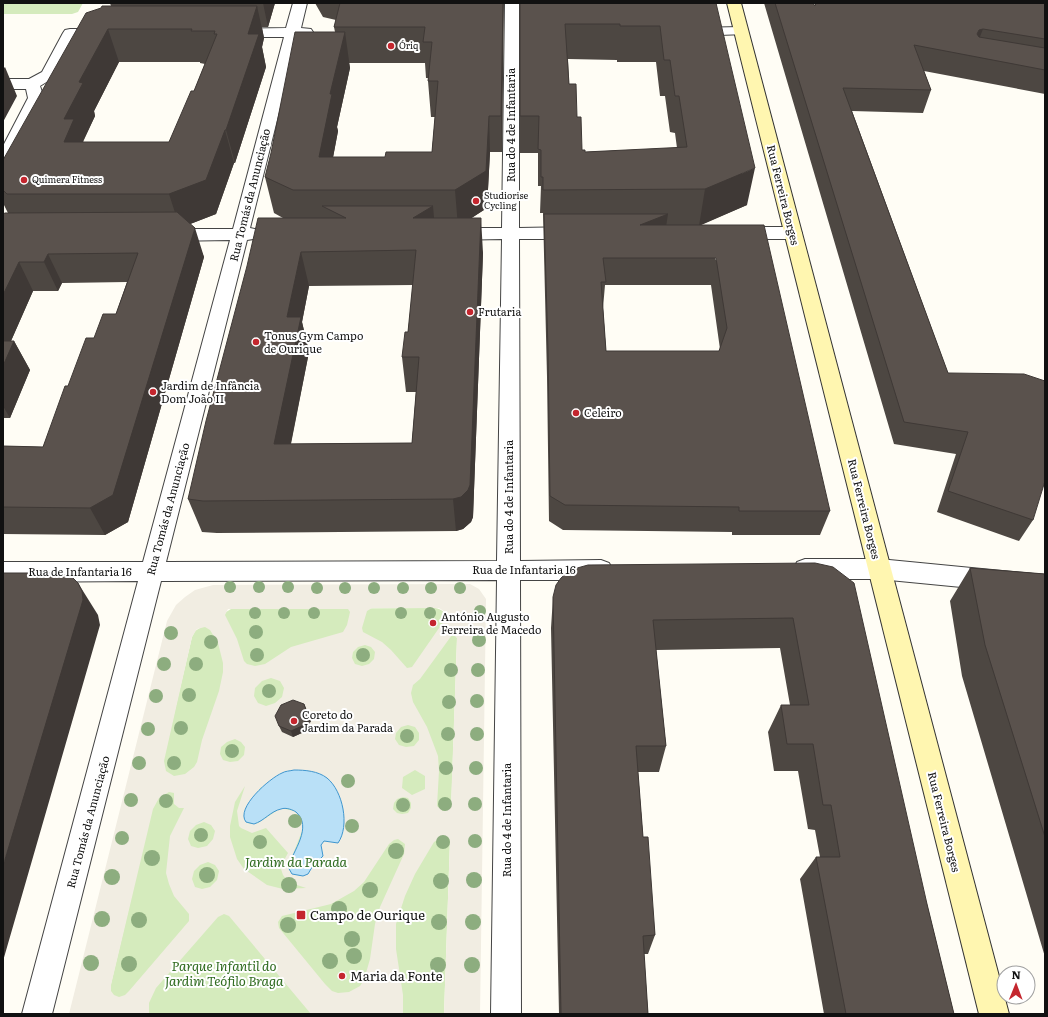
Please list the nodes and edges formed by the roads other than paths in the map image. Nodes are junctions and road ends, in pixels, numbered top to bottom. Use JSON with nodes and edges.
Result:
{"nodes":[{"id":1,"x":300,"y":3,"type":"edge"},
{"id":2,"x":512,"y":3,"type":"edge"},
{"id":3,"x":734,"y":3,"type":"edge"},
{"id":4,"x":741,"y":31,"type":"junction"},
{"id":5,"x":292,"y":32,"type":"junction"},
{"id":6,"x":322,"y":32,"type":"edge"},
{"id":7,"x":496,"y":32,"type":"edge"},
{"id":8,"x":518,"y":32,"type":"junction"},
{"id":9,"x":678,"y":32,"type":"edge"},
{"id":10,"x":117,"y":33,"type":"edge"},
{"id":11,"x":220,"y":33,"type":"edge"},
{"id":12,"x":3,"y":84,"type":"edge"},
{"id":13,"x":32,"y":84,"type":"junction"},
{"id":14,"x":3,"y":162,"type":"edge"},
{"id":15,"x":593,"y":233,"type":"edge"},
{"id":16,"x":717,"y":233,"type":"edge"},
{"id":17,"x":793,"y":233,"type":"junction"},
{"id":18,"x":240,"y":234,"type":"junction"},
{"id":19,"x":271,"y":234,"type":"edge"},
{"id":20,"x":433,"y":234,"type":"edge"},
{"id":21,"x":511,"y":234,"type":"junction"},
{"id":22,"x":154,"y":235,"type":"edge"},
{"id":23,"x":787,"y":569,"type":"edge"},
{"id":24,"x":879,"y":569,"type":"junction"},
{"id":25,"x":625,"y":570,"type":"edge"},
{"id":26,"x":509,"y":571,"type":"junction"},
{"id":27,"x":3,"y":572,"type":"edge"},
{"id":28,"x":152,"y":572,"type":"junction"},
{"id":29,"x":1045,"y":585,"type":"edge"},
{"id":30,"x":37,"y":1014,"type":"edge"},
{"id":31,"x":506,"y":1014,"type":"edge"},
{"id":32,"x":994,"y":1014,"type":"edge"}],
"edges":[{"from":1,"to":5,"type":"street","name":"Rua Tomás da Anunciação"},
{"from":2,"to":8,"type":"street","name":"Rua do 4 de Infantaria"},
{"from":3,"to":4,"type":"main road","name":"Rua Ferreira Borges"},
{"from":4,"to":9,"type":"street"},
{"from":4,"to":17,"type":"main road","name":"Rua Ferreira Borges"},
{"from":5,"to":6,"type":"street"},
{"from":5,"to":11,"type":"street"},
{"from":5,"to":18,"type":"street","name":"Rua Tomás da Anunciação"},
{"from":7,"to":8,"type":"street"},
{"from":8,"to":21,"type":"street","name":"Rua do 4 de Infantaria"},
{"from":10,"to":13,"type":"street"},
{"from":12,"to":13,"type":"street"},
{"from":13,"to":14,"type":"street"},
{"from":15,"to":21,"type":"street"},
{"from":16,"to":17,"type":"street"},
{"from":17,"to":24,"type":"main road","name":"Rua Ferreira Borges"},
{"from":18,"to":19,"type":"street"},
{"from":18,"to":22,"type":"street"},
{"from":18,"to":28,"type":"street","name":"Rua Tomás da Anunciação"},
{"from":20,"to":21,"type":"street"},
{"from":21,"to":26,"type":"street","name":"Rua do 4 de Infantaria"},
{"from":23,"to":24,"type":"street"},
{"from":24,"to":29,"type":"street"},
{"from":24,"to":32,"type":"main road","name":"Rua Ferreira Borges"},
{"from":25,"to":26,"type":"street","name":"Rua de Infantaria 16"},
{"from":26,"to":28,"type":"street","name":"Rua de Infantaria 16"},
{"from":26,"to":31,"type":"street","name":"Rua do 4 de Infantaria"},
{"from":27,"to":28,"type":"street","name":"Rua de Infantaria 16"},
{"from":28,"to":30,"type":"street","name":"Rua Tomás da Anunciação"}]}
